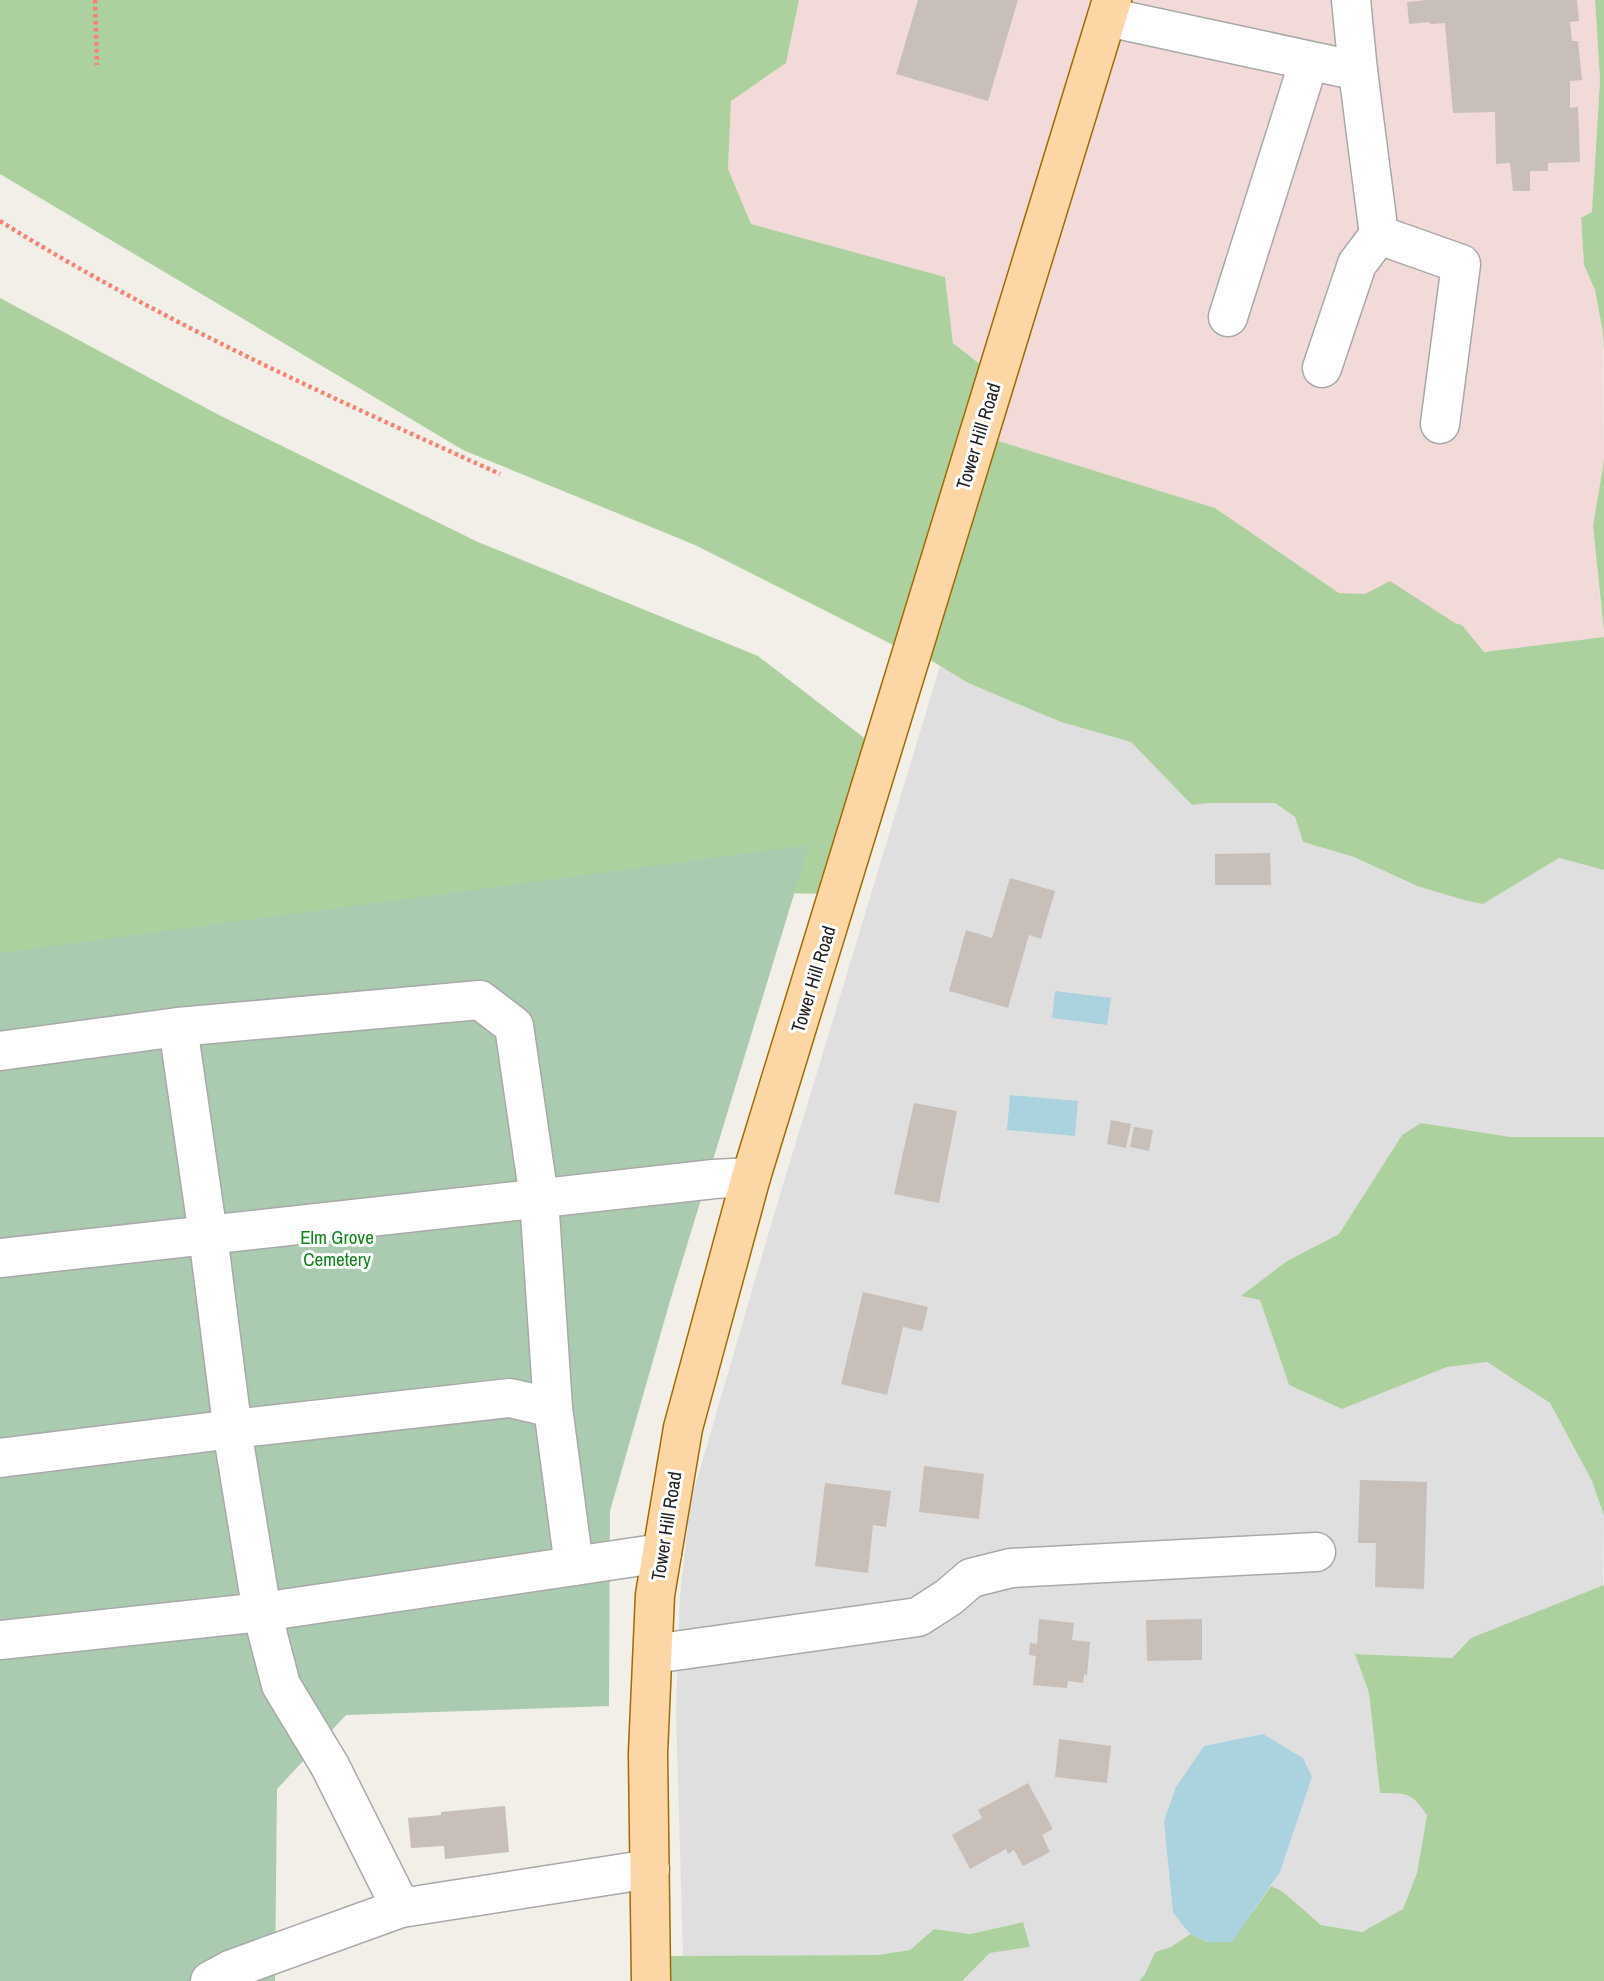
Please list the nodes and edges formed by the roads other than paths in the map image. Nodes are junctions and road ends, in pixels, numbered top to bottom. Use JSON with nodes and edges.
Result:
{"nodes":[{"id":1,"x":1351,"y":0,"type":"edge"},
{"id":2,"x":1109,"y":8,"type":"edge"},
{"id":3,"x":1309,"y":61,"type":"junction"},
{"id":4,"x":1358,"y":71,"type":"junction"},
{"id":5,"x":1379,"y":235,"type":"junction"},
{"id":6,"x":1228,"y":317,"type":"dead end"},
{"id":7,"x":1322,"y":368,"type":"dead end"},
{"id":8,"x":1440,"y":425,"type":"dead end"},
{"id":9,"x":178,"y":1027,"type":"junction"},
{"id":10,"x":0,"y":1051,"type":"edge"},
{"id":11,"x":751,"y":1177,"type":"junction"},
{"id":12,"x":539,"y":1198,"type":"junction"},
{"id":13,"x":208,"y":1235,"type":"junction"},
{"id":14,"x":0,"y":1258,"type":"edge"},
{"id":15,"x":553,"y":1408,"type":"junction"},
{"id":16,"x":233,"y":1429,"type":"junction"},
{"id":17,"x":0,"y":1458,"type":"edge"},
{"id":18,"x":1316,"y":1552,"type":"dead end"},
{"id":19,"x":662,"y":1553,"type":"junction"},
{"id":20,"x":574,"y":1566,"type":"junction"},
{"id":21,"x":262,"y":1612,"type":"junction"},
{"id":22,"x":0,"y":1640,"type":"edge"},
{"id":23,"x":653,"y":1654,"type":"junction"},
{"id":24,"x":650,"y":1869,"type":"junction"},
{"id":25,"x":401,"y":1908,"type":"junction"},
{"id":26,"x":210,"y":1981,"type":"edge"},
{"id":27,"x":651,"y":1981,"type":"edge"}],
"edges":[{"from":1,"to":4,"type":"lane"},
{"from":2,"to":3,"type":"lane"},
{"from":2,"to":11,"type":"main road","name":"Tower Hill Road"},
{"from":3,"to":4,"type":"lane"},
{"from":3,"to":6,"type":"lane"},
{"from":4,"to":5,"type":"lane"},
{"from":5,"to":7,"type":"lane"},
{"from":5,"to":8,"type":"lane"},
{"from":9,"to":10,"type":"lane"},
{"from":9,"to":12,"type":"lane"},
{"from":9,"to":13,"type":"lane"},
{"from":11,"to":12,"type":"lane"},
{"from":11,"to":19,"type":"main road","name":"Tower Hill Road"},
{"from":12,"to":13,"type":"lane"},
{"from":12,"to":15,"type":"lane"},
{"from":13,"to":14,"type":"lane"},
{"from":13,"to":16,"type":"lane"},
{"from":15,"to":16,"type":"lane"},
{"from":15,"to":20,"type":"lane"},
{"from":16,"to":17,"type":"lane"},
{"from":16,"to":21,"type":"lane"},
{"from":18,"to":23,"type":"lane"},
{"from":19,"to":20,"type":"lane"},
{"from":19,"to":23,"type":"main road","name":"Tower Hill Road"},
{"from":20,"to":21,"type":"lane"},
{"from":21,"to":22,"type":"lane"},
{"from":21,"to":25,"type":"lane"},
{"from":23,"to":24,"type":"main road","name":"Tower Hill Road"},
{"from":24,"to":25,"type":"lane"},
{"from":24,"to":27,"type":"main road","name":"Tower Hill Road"},
{"from":25,"to":26,"type":"lane"}]}
